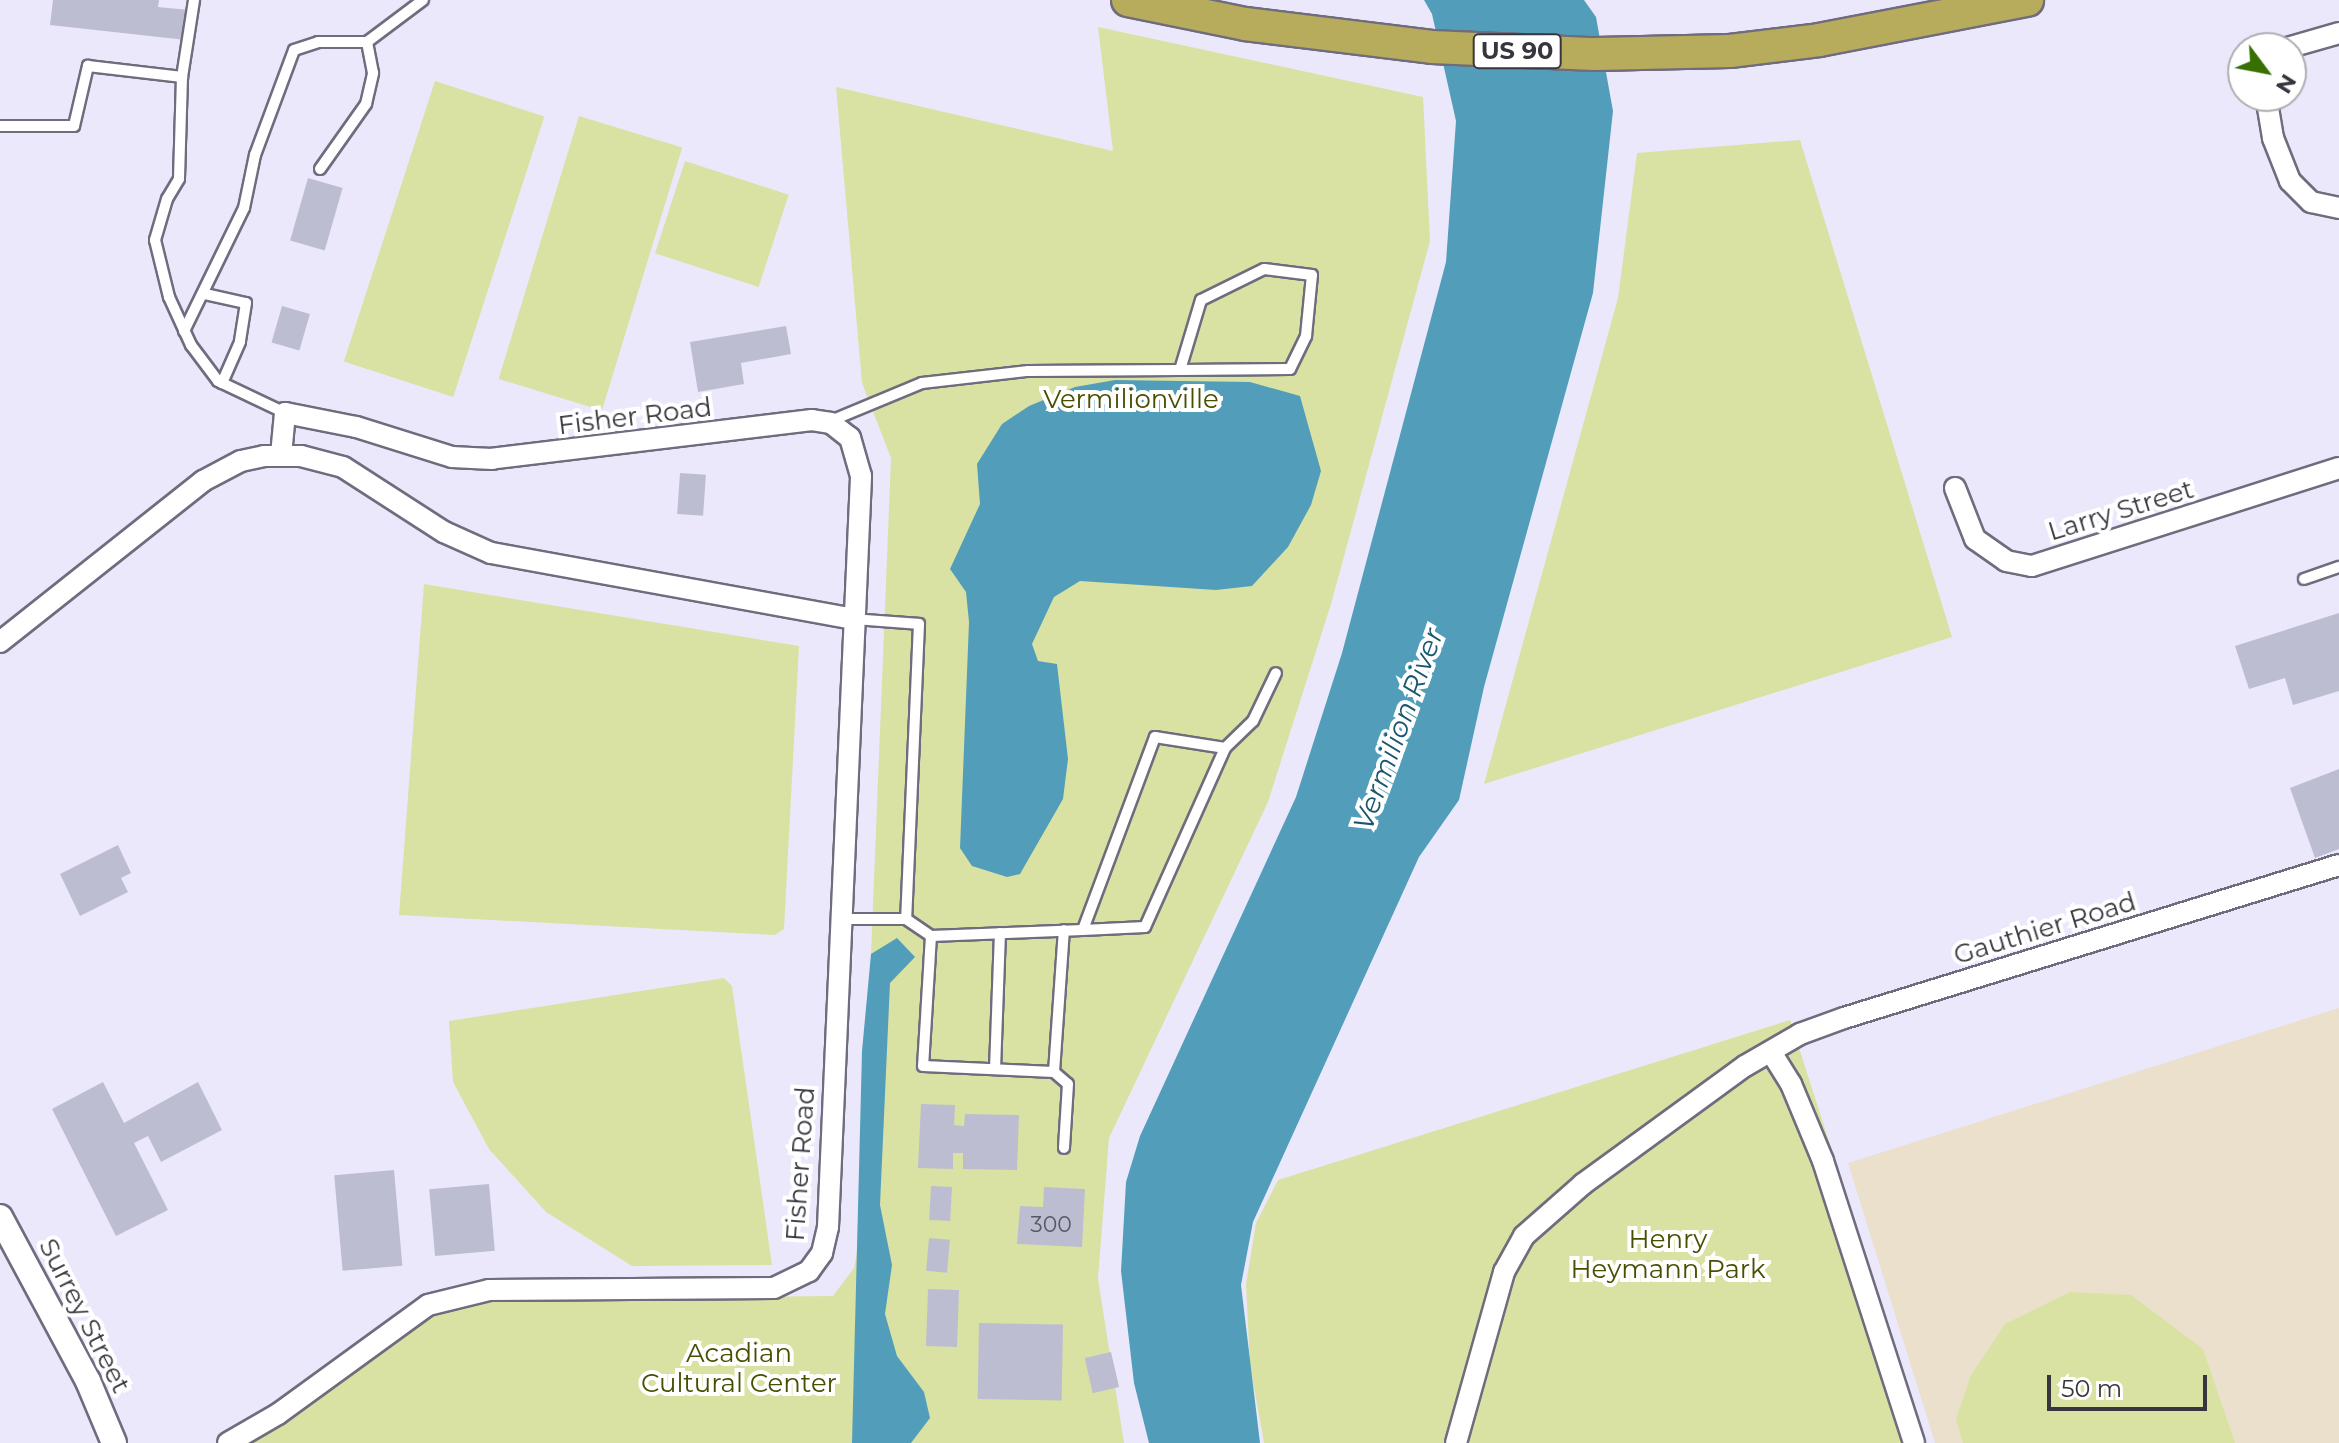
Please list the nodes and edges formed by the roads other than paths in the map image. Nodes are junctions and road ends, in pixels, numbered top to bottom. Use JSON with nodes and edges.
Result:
{"nodes":[{"id":1,"x":194,"y":0,"type":"edge"},
{"id":2,"x":423,"y":0,"type":"edge"},
{"id":3,"x":1128,"y":0,"type":"edge"},
{"id":4,"x":2027,"y":0,"type":"edge"},
{"id":5,"x":2339,"y":33,"type":"edge"},
{"id":6,"x":367,"y":42,"type":"junction"},
{"id":7,"x":2307,"y":42,"type":"edge"},
{"id":8,"x":182,"y":77,"type":"junction"},
{"id":9,"x":2269,"y":112,"type":"edge"},
{"id":10,"x":0,"y":126,"type":"edge"},
{"id":11,"x":320,"y":169,"type":"dead end"},
{"id":12,"x":2339,"y":208,"type":"edge"},
{"id":13,"x":205,"y":294,"type":"junction"},
{"id":14,"x":184,"y":331,"type":"junction"},
{"id":15,"x":1180,"y":370,"type":"junction"},
{"id":16,"x":222,"y":383,"type":"junction"},
{"id":17,"x":285,"y":413,"type":"junction"},
{"id":18,"x":828,"y":422,"type":"junction"},
{"id":19,"x":281,"y":455,"type":"junction"},
{"id":20,"x":2339,"y":468,"type":"edge"},
{"id":21,"x":1955,"y":488,"type":"dead end"},
{"id":22,"x":2339,"y":567,"type":"edge"},
{"id":23,"x":2304,"y":579,"type":"dead end"},
{"id":24,"x":853,"y":619,"type":"junction"},
{"id":25,"x":0,"y":642,"type":"edge"},
{"id":26,"x":1276,"y":673,"type":"dead end"},
{"id":27,"x":1225,"y":748,"type":"junction"},
{"id":28,"x":2339,"y":865,"type":"edge"},
{"id":29,"x":840,"y":919,"type":"junction"},
{"id":30,"x":906,"y":919,"type":"junction"},
{"id":31,"x":1064,"y":930,"type":"junction"},
{"id":32,"x":1083,"y":930,"type":"junction"},
{"id":33,"x":1000,"y":933,"type":"junction"},
{"id":34,"x":931,"y":936,"type":"junction"},
{"id":35,"x":1771,"y":1052,"type":"junction"},
{"id":36,"x":995,"y":1069,"type":"junction"},
{"id":37,"x":1054,"y":1072,"type":"junction"},
{"id":38,"x":1064,"y":1148,"type":"dead end"},
{"id":39,"x":0,"y":1217,"type":"edge"},
{"id":40,"x":114,"y":1443,"type":"edge"},
{"id":41,"x":228,"y":1443,"type":"edge"},
{"id":42,"x":1456,"y":1443,"type":"edge"},
{"id":43,"x":1914,"y":1443,"type":"edge"}],
"edges":[{"from":1,"to":8,"type":"lane"},
{"from":2,"to":6,"type":"lane"},
{"from":3,"to":4,"type":"highway","number":"US 90"},
{"from":5,"to":7,"type":"street"},
{"from":6,"to":11,"type":"lane"},
{"from":6,"to":13,"type":"lane"},
{"from":8,"to":10,"type":"lane"},
{"from":8,"to":14,"type":"lane"},
{"from":9,"to":12,"type":"street"},
{"from":13,"to":14,"type":"lane"},
{"from":13,"to":16,"type":"lane"},
{"from":14,"to":16,"type":"lane"},
{"from":15,"to":15,"type":"lane"},
{"from":15,"to":18,"type":"lane"},
{"from":16,"to":17,"type":"lane"},
{"from":17,"to":18,"type":"street","name":"Fisher Road"},
{"from":17,"to":19,"type":"street"},
{"from":18,"to":24,"type":"street","name":"Fisher Road"},
{"from":19,"to":24,"type":"street"},
{"from":19,"to":25,"type":"street"},
{"from":20,"to":21,"type":"street","name":"Larry Street"},
{"from":22,"to":23,"type":"lane"},
{"from":24,"to":29,"type":"street","name":"Fisher Road"},
{"from":24,"to":30,"type":"lane"},
{"from":26,"to":27,"type":"lane"},
{"from":27,"to":32,"type":"lane"},
{"from":27,"to":32,"type":"lane"},
{"from":28,"to":35,"type":"street","name":"Gauthier Road"},
{"from":29,"to":30,"type":"lane"},
{"from":29,"to":41,"type":"street","name":"Fisher Road"},
{"from":30,"to":34,"type":"lane"},
{"from":31,"to":32,"type":"lane"},
{"from":31,"to":33,"type":"lane"},
{"from":31,"to":37,"type":"lane"},
{"from":33,"to":34,"type":"lane"},
{"from":33,"to":36,"type":"lane"},
{"from":34,"to":36,"type":"lane"},
{"from":35,"to":42,"type":"street","name":"Gauthier Road"},
{"from":35,"to":43,"type":"street"},
{"from":36,"to":37,"type":"lane"},
{"from":37,"to":38,"type":"lane"},
{"from":39,"to":40,"type":"street","name":"Surrey Street"}]}
